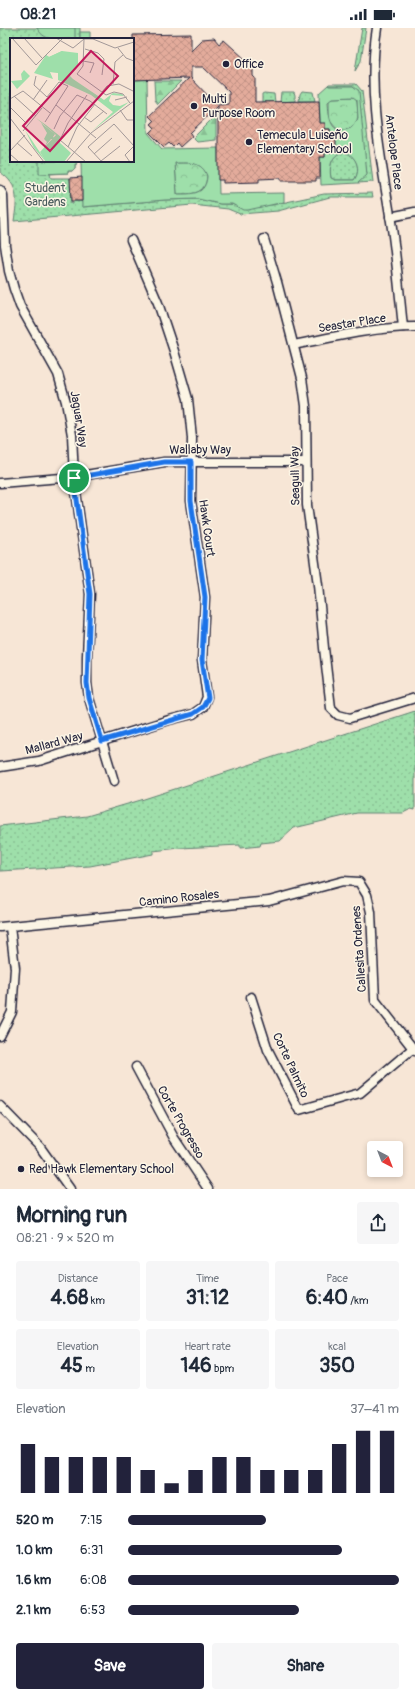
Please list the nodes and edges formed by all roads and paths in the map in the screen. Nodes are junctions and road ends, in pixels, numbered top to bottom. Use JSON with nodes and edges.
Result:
{"nodes":[{"id":1,"x":377,"y":28,"type":"edge"},
{"id":2,"x":0,"y":190,"type":"edge"},
{"id":3,"x":415,"y":212,"type":"edge"},
{"id":4,"x":390,"y":217,"type":"junction"},
{"id":5,"x":264,"y":239,"type":"dead end"},
{"id":6,"x":131,"y":240,"type":"dead end"},
{"id":7,"x":403,"y":327,"type":"junction"},
{"id":8,"x":415,"y":327,"type":"edge"},
{"id":9,"x":294,"y":346,"type":"junction"},
{"id":10,"x":191,"y":462,"type":"junction"},
{"id":11,"x":306,"y":462,"type":"junction"},
{"id":12,"x":74,"y":478,"type":"junction"},
{"id":13,"x":0,"y":483,"type":"edge"},
{"id":14,"x":415,"y":698,"type":"edge"},
{"id":15,"x":203,"y":707,"type":"joint"},
{"id":16,"x":102,"y":741,"type":"junction"},
{"id":17,"x":0,"y":767,"type":"edge"},
{"id":18,"x":114,"y":781,"type":"dead end"},
{"id":19,"x":359,"y":882,"type":"joint"},
{"id":20,"x":0,"y":927,"type":"edge"},
{"id":21,"x":10,"y":927,"type":"junction"},
{"id":22,"x":251,"y":997,"type":"dead end"},
{"id":23,"x":0,"y":1036,"type":"edge"},
{"id":24,"x":414,"y":1050,"type":"edge"},
{"id":25,"x":136,"y":1067,"type":"dead end"},
{"id":26,"x":0,"y":1106,"type":"edge"},
{"id":27,"x":70,"y":1189,"type":"edge"},
{"id":28,"x":208,"y":1189,"type":"edge"}],
"edges":[{"from":1,"to":4,"type":"street","name":"Antelope Place"},
{"from":2,"to":12,"type":"street","name":"Jaguar Way"},
{"from":3,"to":4,"type":"street"},
{"from":4,"to":7,"type":"street","name":"Antelope Place"},
{"from":5,"to":9,"type":"street","name":"Seagull Way"},
{"from":6,"to":10,"type":"street","name":"Hawk Court"},
{"from":7,"to":8,"type":"street","name":"Seastar Place"},
{"from":7,"to":9,"type":"street","name":"Seastar Place"},
{"from":9,"to":11,"type":"street","name":"Seagull Way"},
{"from":10,"to":11,"type":"street","name":"Wallaby Way"},
{"from":10,"to":12,"type":"street","name":"Wallaby Way"},
{"from":10,"to":15,"type":"street","name":"Hawk Court"},
{"from":11,"to":14,"type":"street","name":"Seagull Way"},
{"from":12,"to":13,"type":"street","name":"Wallaby Way"},
{"from":12,"to":16,"type":"street","name":"Jaguar Way"},
{"from":15,"to":16,"type":"street","name":"Mallard Way"},
{"from":16,"to":17,"type":"street","name":"Mallard Way"},
{"from":16,"to":18,"type":"street","name":"Jaguar Way"},
{"from":19,"to":21,"type":"street","name":"Camino Rosales"},
{"from":19,"to":24,"type":"street","name":"Callesita Ordenes"},
{"from":20,"to":21,"type":"street","name":"Camino Rosales"},
{"from":21,"to":23,"type":"street"},
{"from":22,"to":24,"type":"street","name":"Corte Palmito"},
{"from":25,"to":28,"type":"street","name":"Corte Progresso"},
{"from":26,"to":27,"type":"street"}]}
